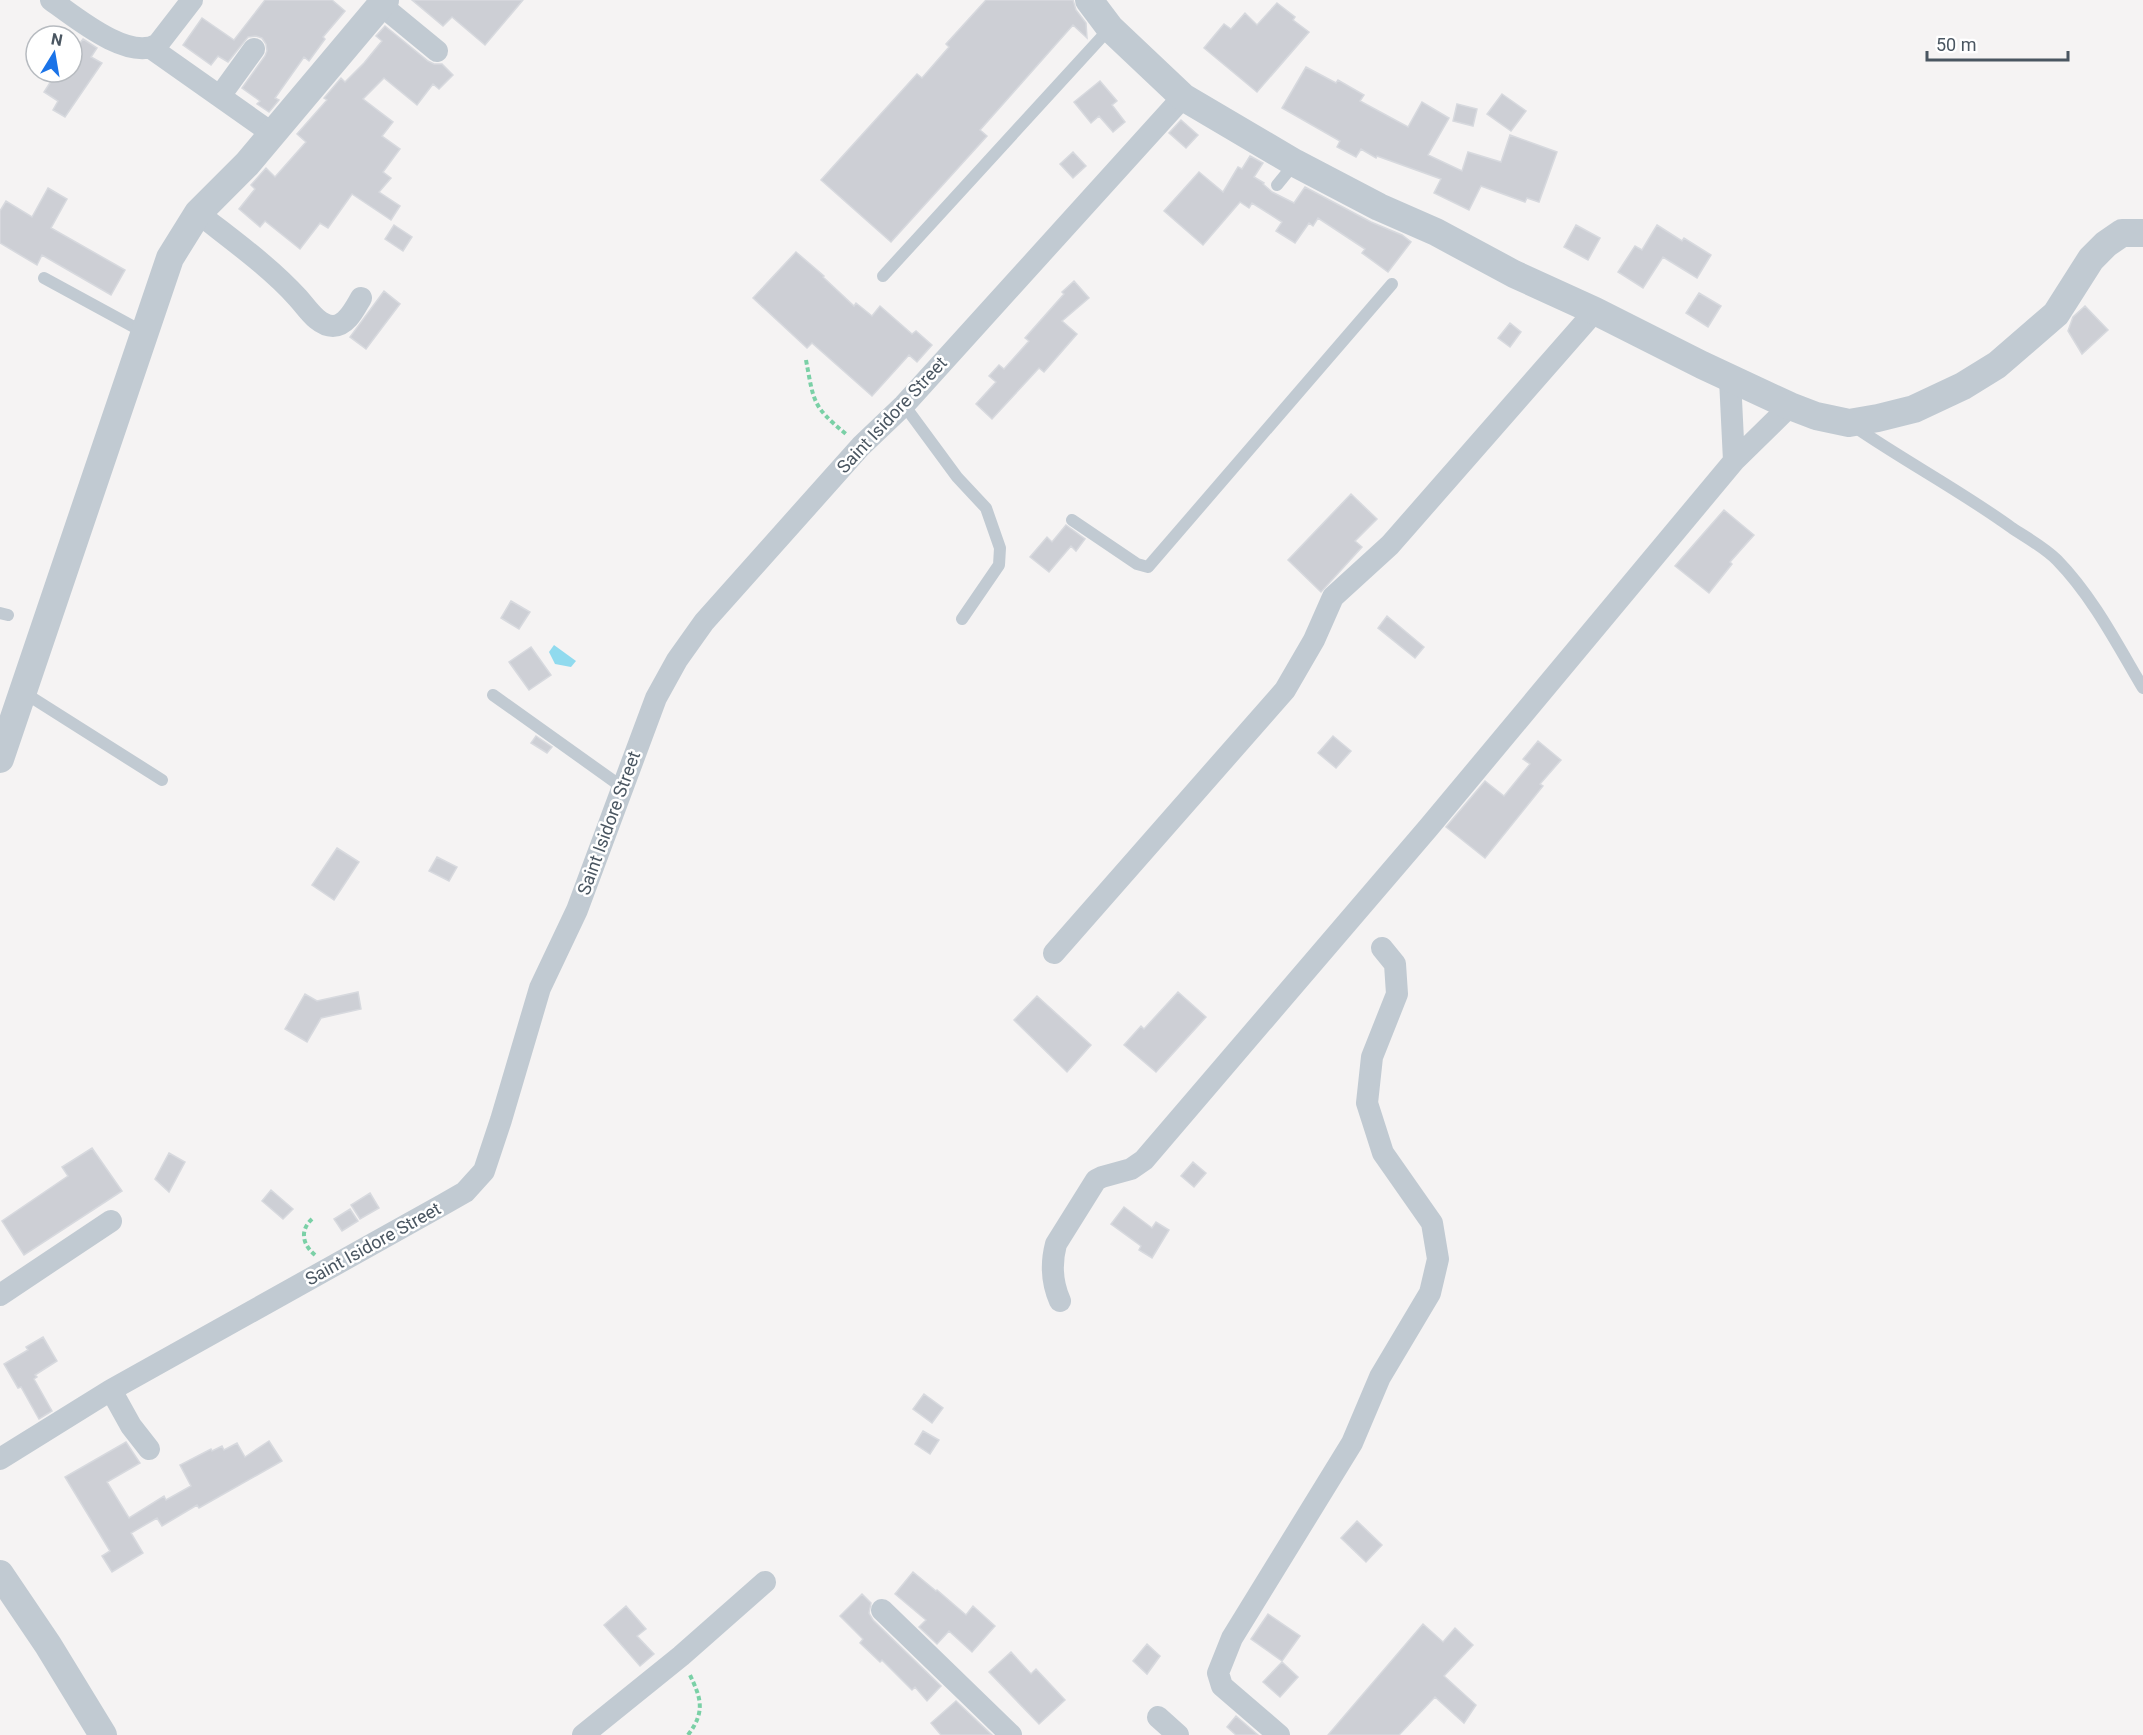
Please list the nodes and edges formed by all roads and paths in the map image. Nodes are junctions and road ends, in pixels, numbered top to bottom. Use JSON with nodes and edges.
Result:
{"nodes":[{"id":1,"x":51,"y":0,"type":"edge"},
{"id":2,"x":192,"y":0,"type":"edge"},
{"id":3,"x":1089,"y":0,"type":"edge"},
{"id":4,"x":383,"y":2,"type":"edge"},
{"id":5,"x":1110,"y":28,"type":"junction"},
{"id":6,"x":151,"y":48,"type":"junction"},
{"id":7,"x":254,"y":50,"type":"dead end"},
{"id":8,"x":437,"y":51,"type":"dead end"},
{"id":9,"x":220,"y":96,"type":"junction"},
{"id":10,"x":1183,"y":97,"type":"junction"},
{"id":11,"x":273,"y":134,"type":"junction"},
{"id":12,"x":1295,"y":163,"type":"junction"},
{"id":13,"x":1277,"y":185,"type":"dead end"},
{"id":14,"x":198,"y":213,"type":"junction"},
{"id":15,"x":2143,"y":233,"type":"edge"},
{"id":16,"x":883,"y":276,"type":"dead end"},
{"id":17,"x":44,"y":279,"type":"dead end"},
{"id":18,"x":1392,"y":284,"type":"dead end"},
{"id":19,"x":361,"y":298,"type":"dead end"},
{"id":20,"x":1595,"y":311,"type":"junction"},
{"id":21,"x":145,"y":333,"type":"junction"},
{"id":22,"x":806,"y":360,"type":"dead end"},
{"id":23,"x":1730,"y":379,"type":"junction"},
{"id":24,"x":904,"y":405,"type":"junction"},
{"id":25,"x":1790,"y":406,"type":"junction"},
{"id":26,"x":1849,"y":423,"type":"junction"},
{"id":27,"x":861,"y":446,"type":"junction"},
{"id":28,"x":1734,"y":461,"type":"junction"},
{"id":29,"x":1072,"y":520,"type":"dead end"},
{"id":30,"x":962,"y":619,"type":"dead end"},
{"id":31,"x":2143,"y":688,"type":"edge"},
{"id":32,"x":23,"y":692,"type":"junction"},
{"id":33,"x":493,"y":695,"type":"dead end"},
{"id":34,"x":0,"y":759,"type":"edge"},
{"id":35,"x":162,"y":780,"type":"dead end"},
{"id":36,"x":622,"y":787,"type":"junction"},
{"id":37,"x":1382,"y":948,"type":"dead end"},
{"id":38,"x":1054,"y":953,"type":"dead end"},
{"id":39,"x":312,"y":1219,"type":"dead end"},
{"id":40,"x":111,"y":1221,"type":"dead end"},
{"id":41,"x":329,"y":1268,"type":"junction"},
{"id":42,"x":0,"y":1295,"type":"edge"},
{"id":43,"x":1060,"y":1301,"type":"dead end"},
{"id":44,"x":111,"y":1390,"type":"junction"},
{"id":45,"x":149,"y":1449,"type":"dead end"},
{"id":46,"x":0,"y":1459,"type":"edge"},
{"id":47,"x":765,"y":1582,"type":"dead end"},
{"id":48,"x":4,"y":1589,"type":"edge"},
{"id":49,"x":882,"y":1610,"type":"dead end"},
{"id":50,"x":681,"y":1656,"type":"junction"},
{"id":51,"x":1158,"y":1717,"type":"dead end"},
{"id":52,"x":103,"y":1735,"type":"edge"},
{"id":53,"x":583,"y":1735,"type":"edge"},
{"id":54,"x":688,"y":1735,"type":"edge"},
{"id":55,"x":1011,"y":1735,"type":"edge"},
{"id":56,"x":1178,"y":1735,"type":"edge"},
{"id":57,"x":1279,"y":1735,"type":"edge"}],
"edges":[{"from":1,"to":6,"type":"street"},
{"from":2,"to":6,"type":"street"},
{"from":3,"to":5,"type":"street"},
{"from":4,"to":8,"type":"street"},
{"from":4,"to":11,"type":"street"},
{"from":5,"to":10,"type":"street"},
{"from":5,"to":16,"type":"lane"},
{"from":6,"to":9,"type":"street"},
{"from":7,"to":9,"type":"street"},
{"from":9,"to":11,"type":"street"},
{"from":10,"to":12,"type":"street"},
{"from":10,"to":24,"type":"street","name":"Saint Isidore Street"},
{"from":11,"to":14,"type":"street"},
{"from":12,"to":13,"type":"lane"},
{"from":12,"to":20,"type":"street"},
{"from":14,"to":19,"type":"street"},
{"from":14,"to":21,"type":"street"},
{"from":15,"to":26,"type":"street"},
{"from":17,"to":21,"type":"lane"},
{"from":18,"to":29,"type":"lane"},
{"from":20,"to":23,"type":"street"},
{"from":20,"to":38,"type":"street"},
{"from":21,"to":32,"type":"street"},
{"from":22,"to":27,"type":"path"},
{"from":23,"to":25,"type":"street"},
{"from":23,"to":28,"type":"street"},
{"from":24,"to":27,"type":"street","name":"Saint Isidore Street"},
{"from":24,"to":30,"type":"lane"},
{"from":25,"to":26,"type":"street"},
{"from":25,"to":28,"type":"street"},
{"from":26,"to":31,"type":"lane"},
{"from":27,"to":36,"type":"street","name":"Saint Isidore Street"},
{"from":28,"to":43,"type":"street"},
{"from":32,"to":34,"type":"street"},
{"from":32,"to":35,"type":"lane"},
{"from":33,"to":36,"type":"lane"},
{"from":36,"to":41,"type":"street","name":"Saint Isidore Street"},
{"from":37,"to":57,"type":"street"},
{"from":39,"to":41,"type":"path"},
{"from":40,"to":42,"type":"street"},
{"from":41,"to":44,"type":"street","name":"Saint Isidore Street"},
{"from":44,"to":45,"type":"street"},
{"from":44,"to":46,"type":"street","name":"Saint Isidore Street"},
{"from":47,"to":50,"type":"street"},
{"from":48,"to":52,"type":"street"},
{"from":49,"to":55,"type":"street"},
{"from":50,"to":53,"type":"street"},
{"from":50,"to":54,"type":"path"},
{"from":51,"to":56,"type":"street"}]}
